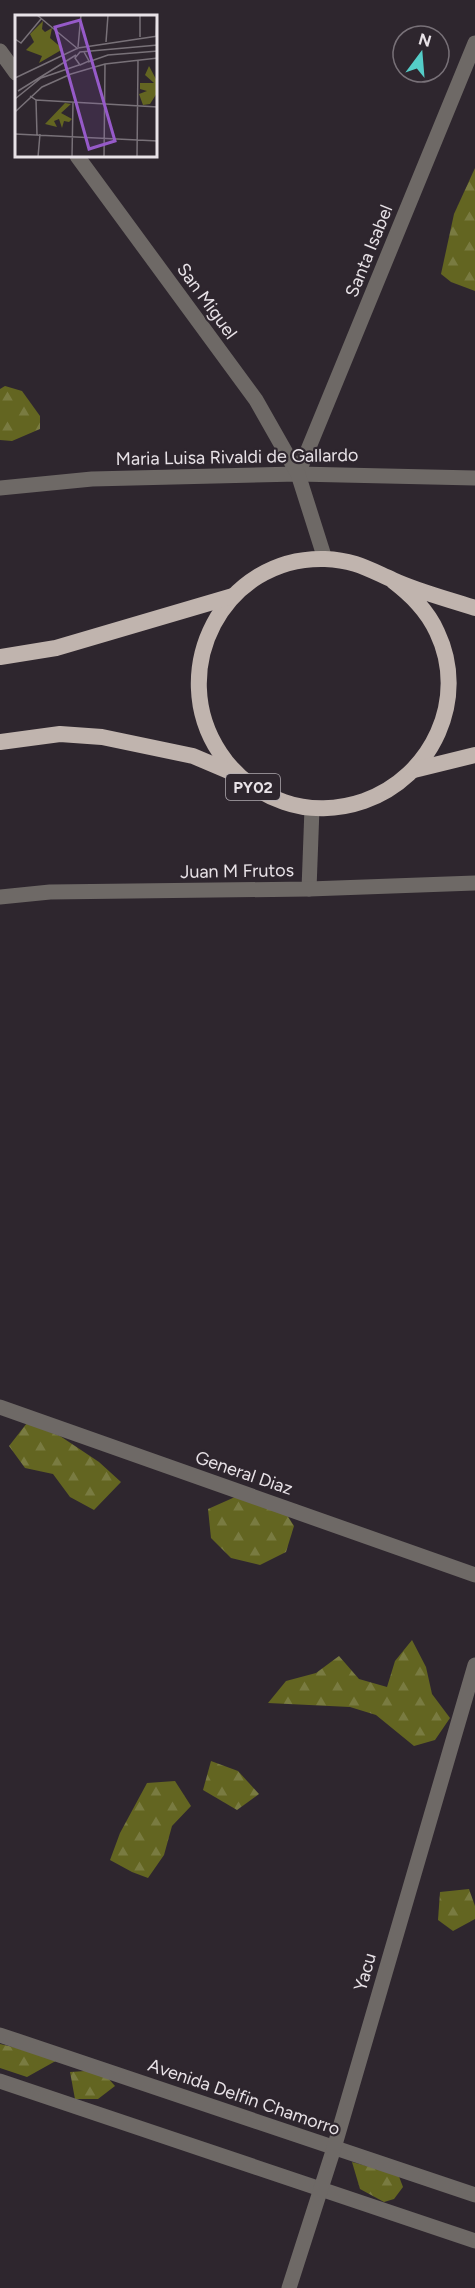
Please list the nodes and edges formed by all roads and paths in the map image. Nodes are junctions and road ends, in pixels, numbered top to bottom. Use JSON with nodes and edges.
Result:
{"nodes":[{"id":1,"x":475,"y":43,"type":"edge"},
{"id":2,"x":0,"y":51,"type":"edge"},
{"id":3,"x":15,"y":72,"type":"edge"},
{"id":4,"x":78,"y":158,"type":"edge"},
{"id":5,"x":298,"y":474,"type":"junction"},
{"id":6,"x":475,"y":478,"type":"edge"},
{"id":7,"x":0,"y":488,"type":"edge"},
{"id":8,"x":326,"y":559,"type":"junction"},
{"id":9,"x":393,"y":580,"type":"junction"},
{"id":10,"x":234,"y":596,"type":"junction"},
{"id":11,"x":475,"y":608,"type":"edge"},
{"id":12,"x":0,"y":657,"type":"edge"},
{"id":13,"x":0,"y":742,"type":"edge"},
{"id":14,"x":475,"y":755,"type":"edge"},
{"id":15,"x":414,"y":770,"type":"junction"},
{"id":16,"x":239,"y":776,"type":"junction"},
{"id":17,"x":312,"y":808,"type":"junction"},
{"id":18,"x":475,"y":883,"type":"edge"},
{"id":19,"x":309,"y":889,"type":"junction"},
{"id":20,"x":0,"y":897,"type":"edge"},
{"id":21,"x":0,"y":1407,"type":"edge"},
{"id":22,"x":475,"y":1575,"type":"edge"},
{"id":23,"x":475,"y":1665,"type":"edge"},
{"id":24,"x":0,"y":2035,"type":"edge"},
{"id":25,"x":0,"y":2082,"type":"edge"},
{"id":26,"x":334,"y":2148,"type":"junction"},
{"id":27,"x":320,"y":2189,"type":"junction"},
{"id":28,"x":475,"y":2195,"type":"edge"},
{"id":29,"x":475,"y":2241,"type":"edge"},
{"id":30,"x":289,"y":2288,"type":"edge"}],
"edges":[{"from":1,"to":5,"type":"street","name":"Santa Isabel"},
{"from":2,"to":3,"type":"street"},
{"from":4,"to":5,"type":"street","name":"San Miguel"},
{"from":5,"to":6,"type":"street","name":"Maria Luisa Rivaldi de Gallardo"},
{"from":5,"to":7,"type":"street","name":"Maria Luisa Rivaldi de Gallardo"},
{"from":5,"to":8,"type":"street","name":"San Miguel"},
{"from":8,"to":9,"type":"highway","number":"PY02"},
{"from":8,"to":10,"type":"highway","number":"PY02"},
{"from":9,"to":11,"type":"highway","number":"PY02"},
{"from":9,"to":15,"type":"highway","number":"PY02"},
{"from":10,"to":12,"type":"highway","number":"PY02"},
{"from":10,"to":16,"type":"highway","number":"PY02"},
{"from":13,"to":16,"type":"highway","number":"PY02"},
{"from":14,"to":15,"type":"highway","number":"PY02"},
{"from":15,"to":17,"type":"highway","number":"PY02"},
{"from":16,"to":17,"type":"highway","number":"PY02"},
{"from":17,"to":19,"type":"street"},
{"from":18,"to":19,"type":"street","name":"Juan M Frutos"},
{"from":19,"to":20,"type":"street","name":"Juan M Frutos"},
{"from":21,"to":22,"type":"street","name":"General Diaz"},
{"from":23,"to":26,"type":"street","name":"Yacu"},
{"from":24,"to":26,"type":"street","name":"Avenida Delfin Chamorro"},
{"from":25,"to":27,"type":"street"},
{"from":26,"to":27,"type":"street","name":"Yacu"},
{"from":26,"to":28,"type":"street","name":"Avenida Delfin Chamorro"},
{"from":27,"to":29,"type":"street"},
{"from":27,"to":30,"type":"street","name":"Yacu"}]}
